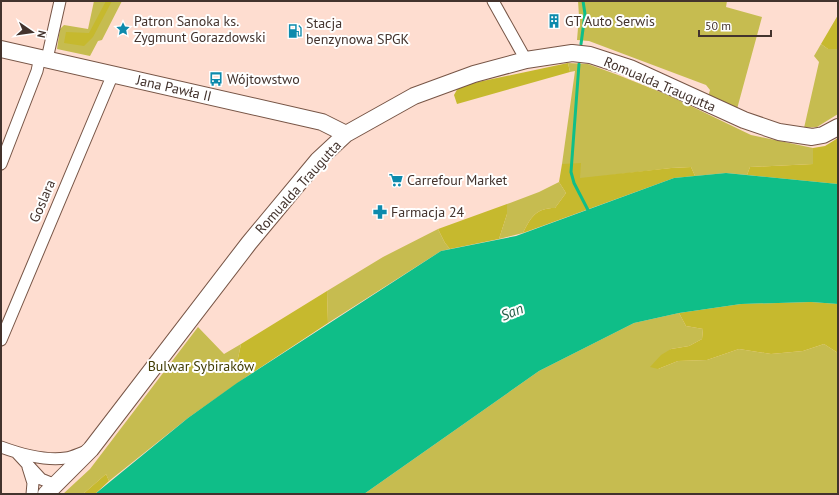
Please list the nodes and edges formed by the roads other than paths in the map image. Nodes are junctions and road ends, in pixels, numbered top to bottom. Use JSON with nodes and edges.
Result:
{"nodes":[{"id":1,"x":60,"y":1,"type":"edge"},
{"id":2,"x":493,"y":1,"type":"edge"},
{"id":3,"x":1,"y":49,"type":"edge"},
{"id":4,"x":44,"y":58,"type":"junction"},
{"id":5,"x":526,"y":60,"type":"junction"},
{"id":6,"x":113,"y":74,"type":"junction"},
{"id":7,"x":838,"y":127,"type":"edge"},
{"id":8,"x":346,"y":134,"type":"junction"},
{"id":9,"x":1,"y":164,"type":"edge"},
{"id":10,"x":1,"y":340,"type":"edge"},
{"id":11,"x":1,"y":447,"type":"edge"},
{"id":12,"x":91,"y":449,"type":"junction"},
{"id":13,"x":17,"y":453,"type":"junction"},
{"id":14,"x":44,"y":458,"type":"junction"},
{"id":15,"x":27,"y":463,"type":"junction"},
{"id":16,"x":54,"y":487,"type":"edge"},
{"id":17,"x":32,"y":494,"type":"edge"}],
"edges":[{"from":1,"to":4,"type":"street"},
{"from":2,"to":5,"type":"street"},
{"from":3,"to":4,"type":"street","name":"Jana Pawła II"},
{"from":4,"to":6,"type":"street","name":"Jana Pawła II"},
{"from":4,"to":9,"type":"street"},
{"from":5,"to":7,"type":"street","name":"Romualda Traugutta"},
{"from":5,"to":8,"type":"street","name":"Romualda Traugutta"},
{"from":6,"to":8,"type":"street","name":"Jana Pawła II"},
{"from":6,"to":10,"type":"street","name":"Goslara"},
{"from":8,"to":12,"type":"street","name":"Romualda Traugutta"},
{"from":11,"to":13,"type":"street"},
{"from":12,"to":14,"type":"street"},
{"from":12,"to":16,"type":"street","name":"Romualda Traugutta"},
{"from":13,"to":14,"type":"street"},
{"from":13,"to":15,"type":"street"},
{"from":14,"to":16,"type":"street"},
{"from":15,"to":16,"type":"street"},
{"from":15,"to":17,"type":"street"}]}
